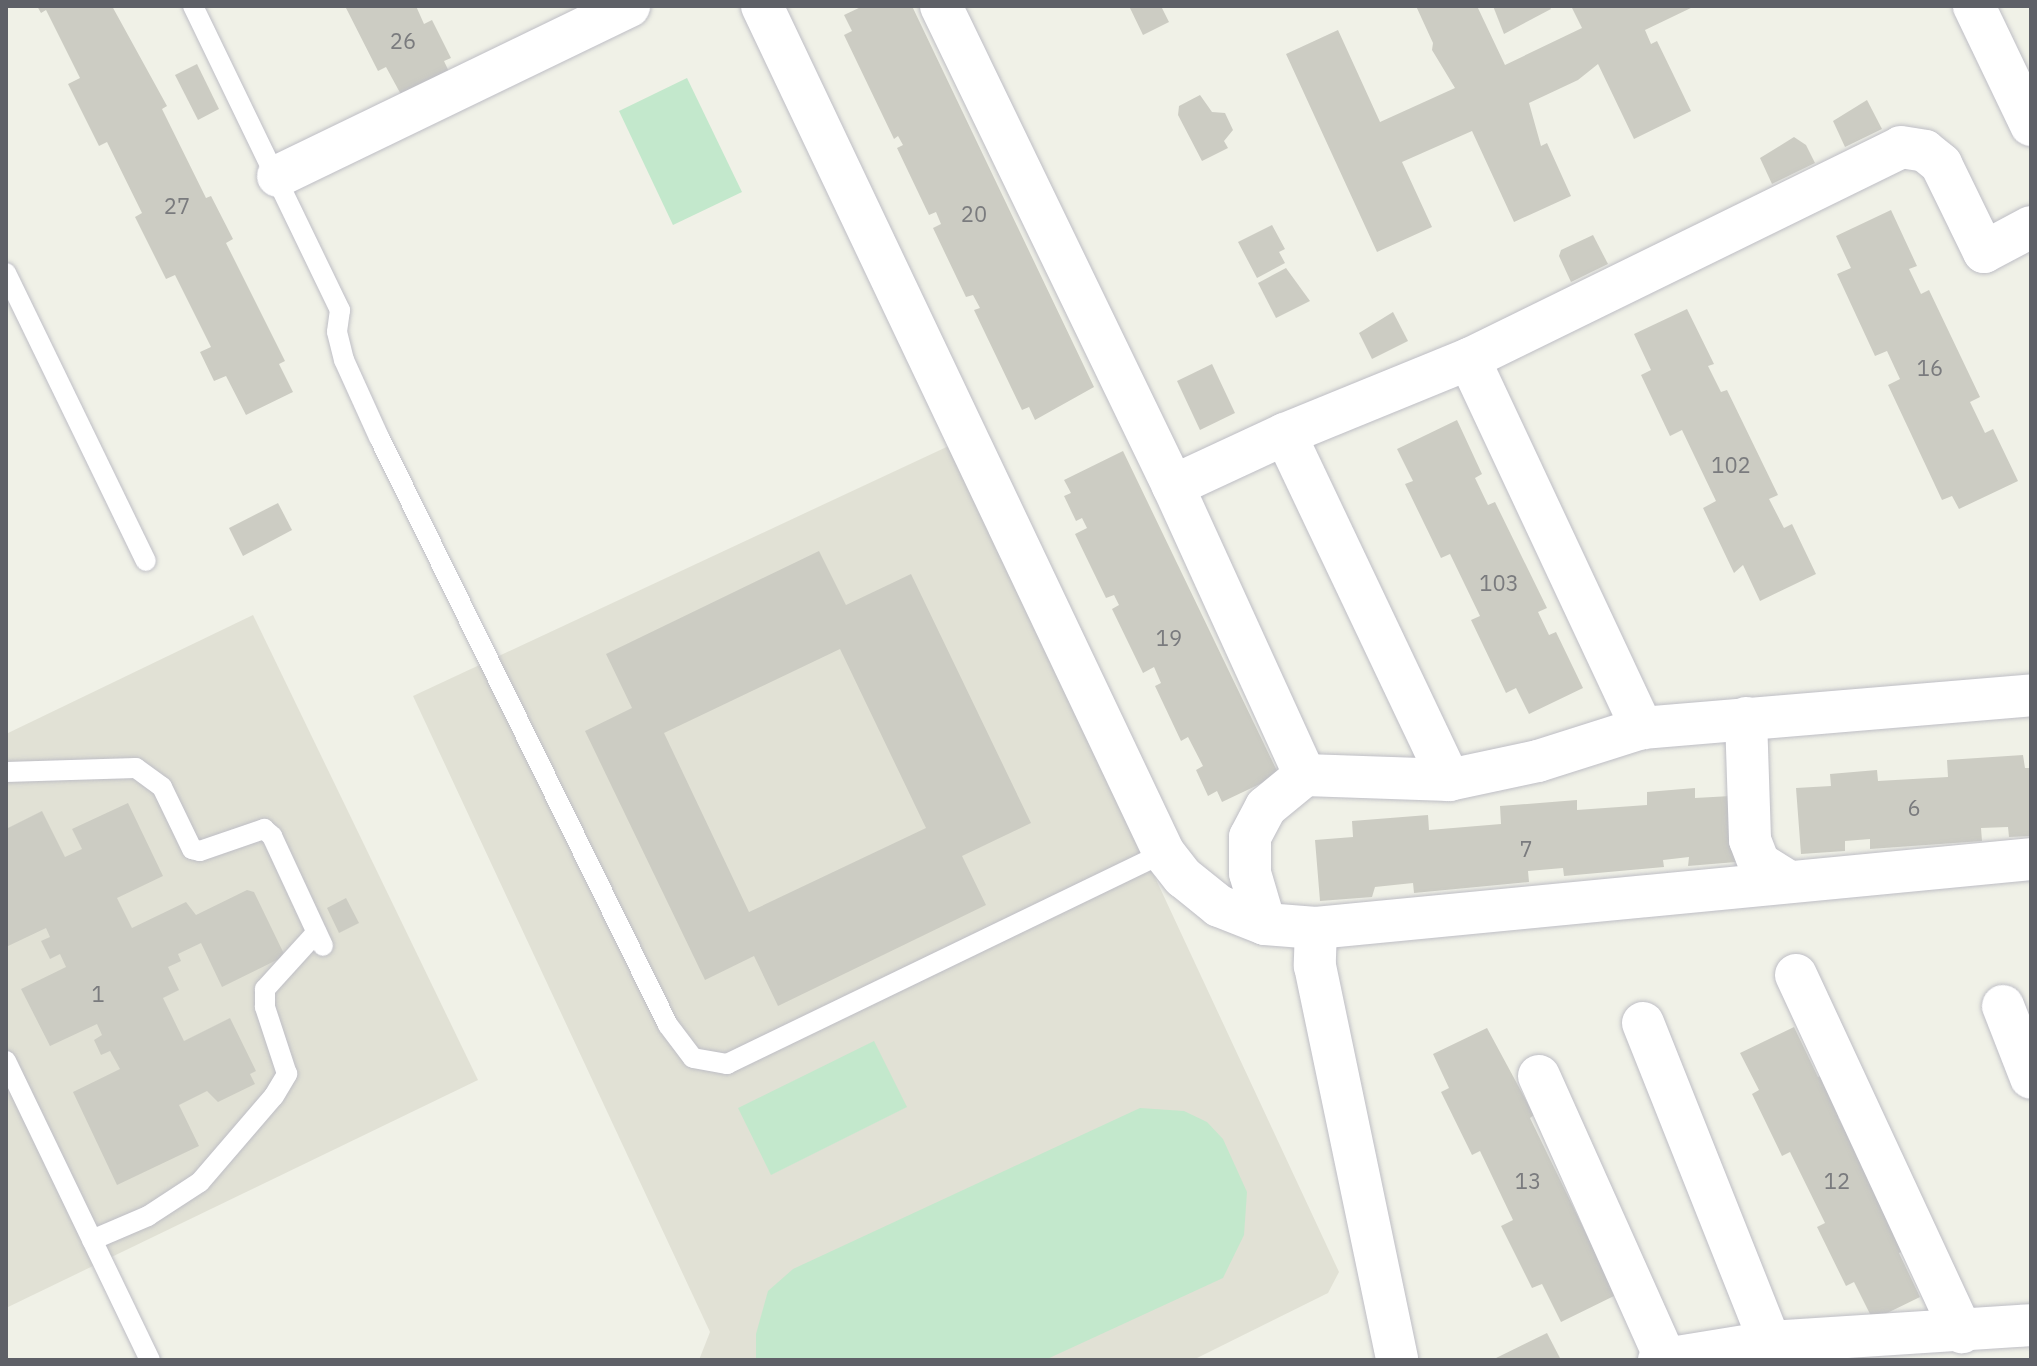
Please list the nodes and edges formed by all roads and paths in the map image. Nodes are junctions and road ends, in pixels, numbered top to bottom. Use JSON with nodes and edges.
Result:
{"nodes":[{"id":1,"x":193,"y":6,"type":"edge"},
{"id":2,"x":629,"y":6,"type":"edge"},
{"id":3,"x":762,"y":6,"type":"edge"},
{"id":4,"x":941,"y":6,"type":"edge"},
{"id":5,"x":1974,"y":6,"type":"edge"},
{"id":6,"x":2031,"y":125,"type":"edge"},
{"id":7,"x":278,"y":176,"type":"junction"},
{"id":8,"x":2031,"y":227,"type":"edge"},
{"id":9,"x":6,"y":273,"type":"edge"},
{"id":10,"x":1469,"y":359,"type":"junction"},
{"id":11,"x":1285,"y":434,"type":"junction"},
{"id":12,"x":1173,"y":486,"type":"junction"},
{"id":13,"x":146,"y":561,"type":"dead end"},
{"id":14,"x":2031,"y":695,"type":"edge"},
{"id":15,"x":1746,"y":718,"type":"junction"},
{"id":16,"x":1642,"y":728,"type":"junction"},
{"id":17,"x":6,"y":772,"type":"edge"},
{"id":18,"x":1305,"y":775,"type":"junction"},
{"id":19,"x":1449,"y":780,"type":"junction"},
{"id":20,"x":1164,"y":853,"type":"junction"},
{"id":21,"x":2031,"y":859,"type":"edge"},
{"id":22,"x":1788,"y":881,"type":"junction"},
{"id":23,"x":1265,"y":924,"type":"junction"},
{"id":24,"x":1316,"y":928,"type":"junction"},
{"id":25,"x":1796,"y":975,"type":"dead end"},
{"id":26,"x":2003,"y":1006,"type":"dead end"},
{"id":27,"x":1643,"y":1023,"type":"dead end"},
{"id":28,"x":6,"y":1061,"type":"edge"},
{"id":29,"x":1539,"y":1076,"type":"dead end"},
{"id":30,"x":2031,"y":1078,"type":"edge"},
{"id":31,"x":92,"y":1240,"type":"junction"},
{"id":32,"x":1962,"y":1332,"type":"junction"},
{"id":33,"x":2027,"y":1333,"type":"edge"},
{"id":34,"x":1770,"y":1342,"type":"junction"},
{"id":35,"x":1661,"y":1358,"type":"edge"},
{"id":36,"x":150,"y":1360,"type":"edge"},
{"id":37,"x":1397,"y":1360,"type":"edge"}],
"edges":[{"from":1,"to":7,"type":"lane"},
{"from":2,"to":7,"type":"street"},
{"from":3,"to":20,"type":"street"},
{"from":4,"to":12,"type":"street"},
{"from":5,"to":6,"type":"street"},
{"from":7,"to":20,"type":"lane"},
{"from":8,"to":10,"type":"street"},
{"from":9,"to":13,"type":"lane"},
{"from":10,"to":11,"type":"street"},
{"from":10,"to":16,"type":"street"},
{"from":11,"to":12,"type":"street"},
{"from":11,"to":19,"type":"street"},
{"from":12,"to":18,"type":"street"},
{"from":14,"to":15,"type":"street"},
{"from":15,"to":16,"type":"street"},
{"from":15,"to":22,"type":"street"},
{"from":16,"to":19,"type":"street"},
{"from":17,"to":31,"type":"lane"},
{"from":18,"to":19,"type":"street"},
{"from":18,"to":23,"type":"street"},
{"from":20,"to":23,"type":"street"},
{"from":21,"to":22,"type":"street"},
{"from":22,"to":24,"type":"street"},
{"from":23,"to":24,"type":"street"},
{"from":24,"to":37,"type":"street"},
{"from":25,"to":32,"type":"street"},
{"from":26,"to":30,"type":"street"},
{"from":27,"to":34,"type":"street"},
{"from":28,"to":31,"type":"lane"},
{"from":29,"to":35,"type":"street"},
{"from":31,"to":36,"type":"lane"},
{"from":32,"to":33,"type":"street"},
{"from":32,"to":34,"type":"street"},
{"from":34,"to":35,"type":"street"}]}
